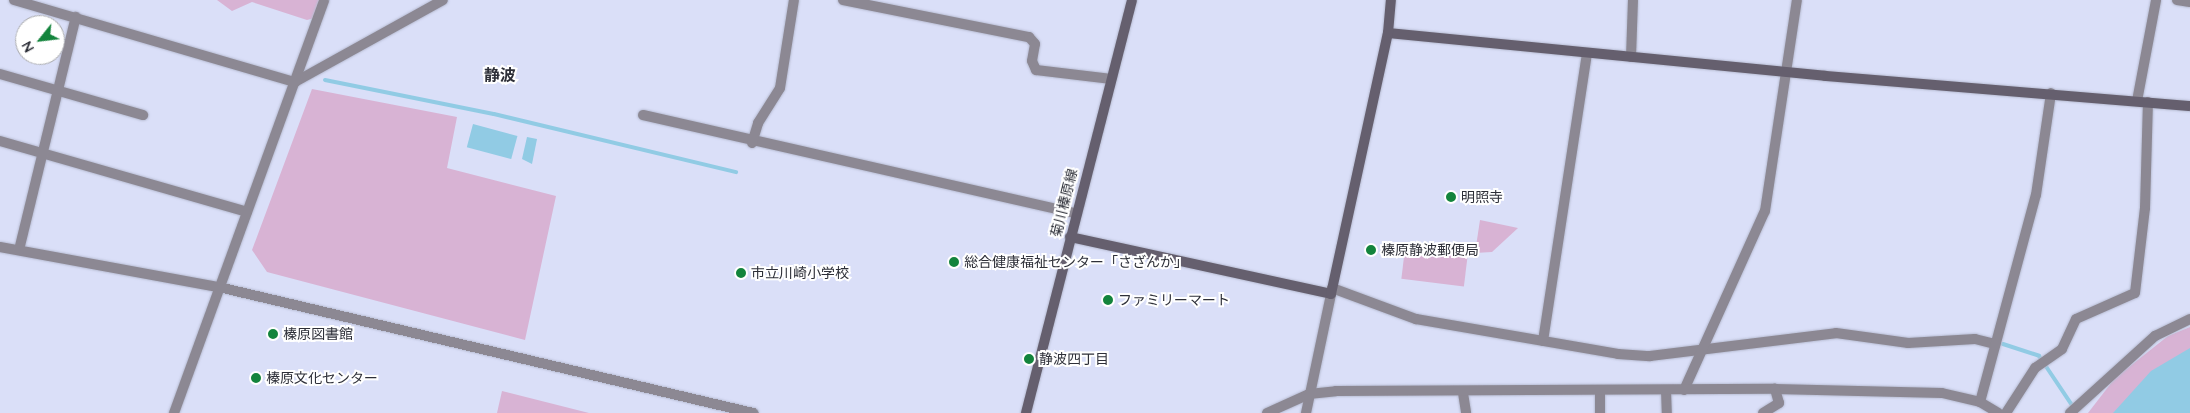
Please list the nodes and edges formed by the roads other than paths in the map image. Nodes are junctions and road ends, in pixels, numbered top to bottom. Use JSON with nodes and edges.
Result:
{"nodes":[{"id":1,"x":14,"y":0,"type":"edge"},
{"id":2,"x":324,"y":0,"type":"edge"},
{"id":3,"x":443,"y":0,"type":"edge"},
{"id":4,"x":794,"y":0,"type":"edge"},
{"id":5,"x":843,"y":0,"type":"edge"},
{"id":6,"x":1132,"y":0,"type":"edge"},
{"id":7,"x":1391,"y":0,"type":"edge"},
{"id":8,"x":1633,"y":0,"type":"edge"},
{"id":9,"x":1796,"y":0,"type":"edge"},
{"id":10,"x":2156,"y":0,"type":"edge"},
{"id":11,"x":2176,"y":0,"type":"edge"},
{"id":12,"x":2190,"y":2,"type":"edge"},
{"id":13,"x":76,"y":17,"type":"junction"},
{"id":14,"x":1388,"y":33,"type":"junction"},
{"id":15,"x":1586,"y":53,"type":"junction"},
{"id":16,"x":1631,"y":57,"type":"junction"},
{"id":17,"x":1788,"y":70,"type":"junction"},
{"id":18,"x":0,"y":74,"type":"edge"},
{"id":19,"x":1111,"y":79,"type":"junction"},
{"id":20,"x":296,"y":82,"type":"junction"},
{"id":21,"x":58,"y":91,"type":"junction"},
{"id":22,"x":2051,"y":93,"type":"junction"},
{"id":23,"x":2137,"y":101,"type":"junction"},
{"id":24,"x":2148,"y":102,"type":"junction"},
{"id":25,"x":2190,"y":106,"type":"edge"},
{"id":26,"x":143,"y":115,"type":"dead end"},
{"id":27,"x":643,"y":116,"type":"dead end"},
{"id":28,"x":0,"y":141,"type":"edge"},
{"id":29,"x":752,"y":143,"type":"junction"},
{"id":30,"x":43,"y":152,"type":"junction"},
{"id":31,"x":247,"y":212,"type":"junction"},
{"id":32,"x":1076,"y":213,"type":"junction"},
{"id":33,"x":1070,"y":237,"type":"junction"},
{"id":34,"x":0,"y":247,"type":"edge"},
{"id":35,"x":19,"y":250,"type":"junction"},
{"id":36,"x":223,"y":288,"type":"junction"},
{"id":37,"x":1332,"y":291,"type":"junction"},
{"id":38,"x":2190,"y":319,"type":"edge"},
{"id":39,"x":1542,"y":341,"type":"junction"},
{"id":40,"x":1995,"y":344,"type":"junction"},
{"id":41,"x":1703,"y":348,"type":"junction"},
{"id":42,"x":1775,"y":389,"type":"junction"},
{"id":43,"x":1600,"y":390,"type":"junction"},
{"id":44,"x":1666,"y":390,"type":"junction"},
{"id":45,"x":1684,"y":390,"type":"junction"},
{"id":46,"x":1463,"y":393,"type":"junction"},
{"id":47,"x":1309,"y":394,"type":"junction"},
{"id":48,"x":1980,"y":402,"type":"junction"},
{"id":49,"x":1779,"y":403,"type":"junction"},
{"id":50,"x":174,"y":413,"type":"edge"},
{"id":51,"x":753,"y":413,"type":"edge"},
{"id":52,"x":1026,"y":413,"type":"edge"},
{"id":53,"x":1267,"y":413,"type":"edge"},
{"id":54,"x":1306,"y":413,"type":"edge"},
{"id":55,"x":1466,"y":413,"type":"edge"},
{"id":56,"x":1600,"y":413,"type":"edge"},
{"id":57,"x":1667,"y":413,"type":"edge"},
{"id":58,"x":1763,"y":413,"type":"edge"},
{"id":59,"x":1786,"y":413,"type":"edge"},
{"id":60,"x":1998,"y":413,"type":"edge"},
{"id":61,"x":2006,"y":413,"type":"edge"},
{"id":62,"x":2070,"y":413,"type":"edge"}],
"edges":[{"from":1,"to":13,"type":"street"},
{"from":2,"to":20,"type":"street"},
{"from":3,"to":20,"type":"street"},
{"from":4,"to":29,"type":"street"},
{"from":5,"to":19,"type":"street"},
{"from":6,"to":19,"type":"street","name":"菊川榛原線"},
{"from":7,"to":14,"type":"street"},
{"from":8,"to":16,"type":"street"},
{"from":9,"to":17,"type":"street"},
{"from":10,"to":23,"type":"street"},
{"from":11,"to":12,"type":"street"},
{"from":13,"to":20,"type":"street"},
{"from":13,"to":21,"type":"street"},
{"from":14,"to":15,"type":"street"},
{"from":14,"to":37,"type":"street"},
{"from":15,"to":16,"type":"street"},
{"from":15,"to":39,"type":"street"},
{"from":16,"to":17,"type":"street"},
{"from":17,"to":22,"type":"street"},
{"from":17,"to":41,"type":"street"},
{"from":18,"to":21,"type":"street"},
{"from":19,"to":32,"type":"street","name":"菊川榛原線"},
{"from":20,"to":31,"type":"street"},
{"from":21,"to":26,"type":"street"},
{"from":21,"to":30,"type":"street"},
{"from":22,"to":23,"type":"street"},
{"from":22,"to":40,"type":"street"},
{"from":23,"to":24,"type":"street"},
{"from":24,"to":25,"type":"street"},
{"from":24,"to":61,"type":"street"},
{"from":27,"to":29,"type":"street"},
{"from":28,"to":30,"type":"street"},
{"from":29,"to":32,"type":"street"},
{"from":30,"to":31,"type":"street"},
{"from":30,"to":35,"type":"street"},
{"from":31,"to":36,"type":"street"},
{"from":32,"to":33,"type":"street","name":"菊川榛原線"},
{"from":33,"to":37,"type":"street"},
{"from":33,"to":52,"type":"street","name":"菊川榛原線"},
{"from":34,"to":35,"type":"street"},
{"from":35,"to":36,"type":"street"},
{"from":36,"to":50,"type":"street"},
{"from":36,"to":51,"type":"street"},
{"from":37,"to":39,"type":"street"},
{"from":37,"to":47,"type":"street"},
{"from":38,"to":62,"type":"street"},
{"from":39,"to":41,"type":"street"},
{"from":40,"to":41,"type":"street"},
{"from":40,"to":48,"type":"street"},
{"from":41,"to":45,"type":"street"},
{"from":42,"to":45,"type":"street"},
{"from":42,"to":48,"type":"street"},
{"from":42,"to":49,"type":"street"},
{"from":43,"to":44,"type":"street"},
{"from":43,"to":46,"type":"street"},
{"from":43,"to":56,"type":"street"},
{"from":44,"to":45,"type":"street"},
{"from":44,"to":57,"type":"street"},
{"from":46,"to":47,"type":"street"},
{"from":46,"to":55,"type":"street"},
{"from":47,"to":53,"type":"street"},
{"from":47,"to":54,"type":"street"},
{"from":48,"to":60,"type":"street"},
{"from":49,"to":58,"type":"street"},
{"from":49,"to":59,"type":"street"}]}
